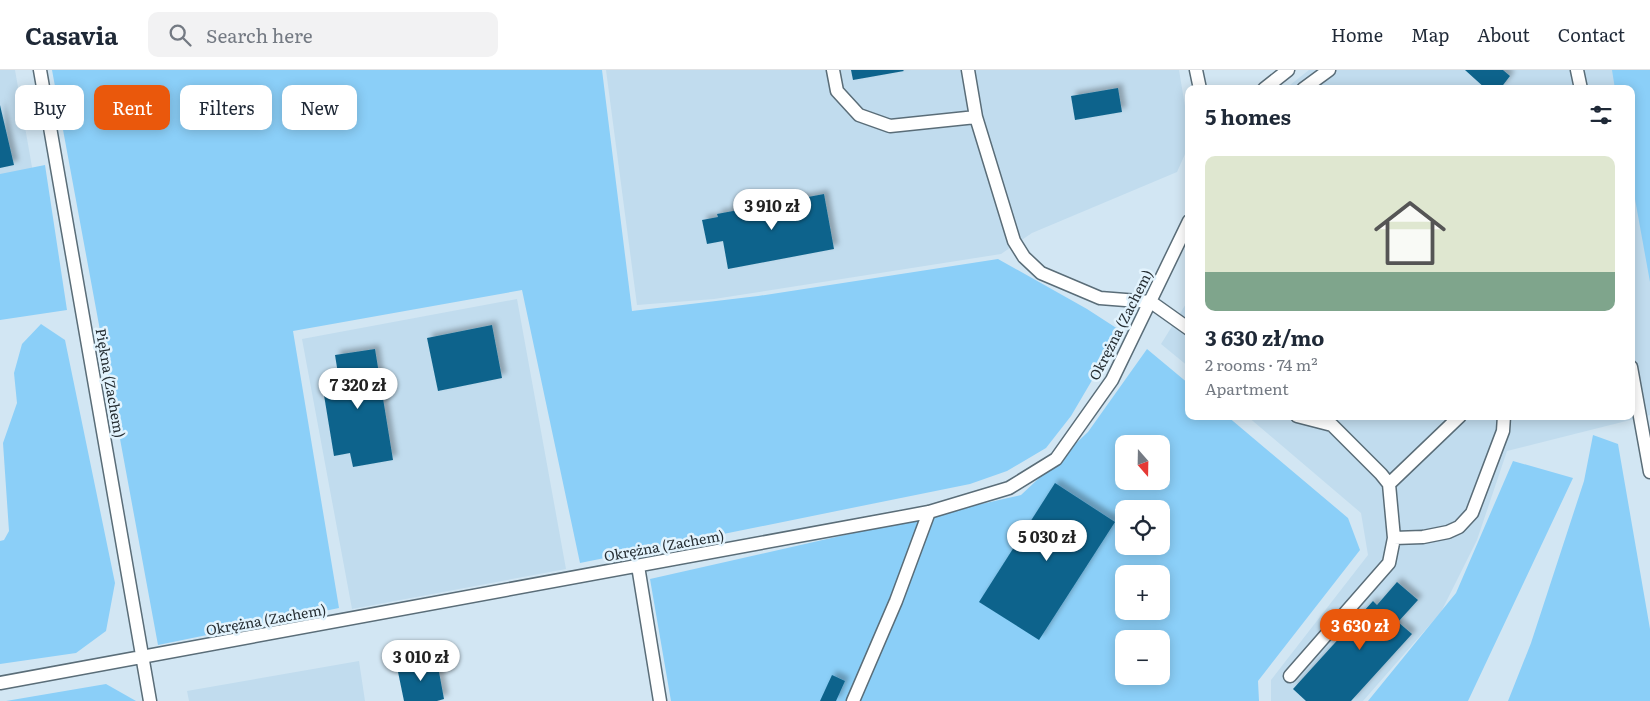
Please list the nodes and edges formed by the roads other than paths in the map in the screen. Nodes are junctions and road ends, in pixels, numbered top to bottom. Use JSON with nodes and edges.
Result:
{"nodes":[{"id":1,"x":40,"y":70,"type":"edge"},
{"id":2,"x":833,"y":70,"type":"edge"},
{"id":3,"x":968,"y":70,"type":"edge"},
{"id":4,"x":1196,"y":70,"type":"edge"},
{"id":5,"x":1288,"y":70,"type":"edge"},
{"id":6,"x":1329,"y":70,"type":"edge"},
{"id":7,"x":1577,"y":70,"type":"edge"},
{"id":8,"x":1199,"y":85,"type":"edge"},
{"id":9,"x":1269,"y":85,"type":"edge"},
{"id":10,"x":1309,"y":85,"type":"edge"},
{"id":11,"x":1580,"y":85,"type":"edge"},
{"id":12,"x":976,"y":117,"type":"junction"},
{"id":13,"x":1185,"y":230,"type":"edge"},
{"id":14,"x":1151,"y":302,"type":"junction"},
{"id":15,"x":1185,"y":326,"type":"edge"},
{"id":16,"x":1635,"y":389,"type":"edge"},
{"id":17,"x":1313,"y":420,"type":"edge"},
{"id":18,"x":1456,"y":420,"type":"edge"},
{"id":19,"x":1504,"y":420,"type":"edge"},
{"id":20,"x":1650,"y":472,"type":"edge"},
{"id":21,"x":1389,"y":484,"type":"junction"},
{"id":22,"x":929,"y":512,"type":"junction"},
{"id":23,"x":1394,"y":538,"type":"junction"},
{"id":24,"x":638,"y":566,"type":"junction"},
{"id":25,"x":142,"y":658,"type":"junction"},
{"id":26,"x":1290,"y":676,"type":"dead end"},
{"id":27,"x":0,"y":683,"type":"edge"},
{"id":28,"x":150,"y":701,"type":"edge"},
{"id":29,"x":660,"y":701,"type":"edge"},
{"id":30,"x":853,"y":701,"type":"edge"}],
"edges":[{"from":1,"to":25,"type":"lane","name":"Piękna (Zachem)"},
{"from":2,"to":12,"type":"lane"},
{"from":3,"to":12,"type":"lane"},
{"from":4,"to":8,"type":"lane"},
{"from":5,"to":9,"type":"lane"},
{"from":6,"to":10,"type":"lane"},
{"from":7,"to":11,"type":"lane"},
{"from":12,"to":14,"type":"lane"},
{"from":13,"to":14,"type":"lane","name":"Okrężna (Zachem)"},
{"from":14,"to":15,"type":"lane"},
{"from":14,"to":22,"type":"lane","name":"Okrężna (Zachem)"},
{"from":16,"to":20,"type":"lane"},
{"from":17,"to":21,"type":"lane"},
{"from":18,"to":21,"type":"lane"},
{"from":19,"to":23,"type":"lane"},
{"from":21,"to":23,"type":"lane"},
{"from":22,"to":24,"type":"lane","name":"Okrężna (Zachem)"},
{"from":22,"to":30,"type":"lane"},
{"from":23,"to":26,"type":"lane"},
{"from":24,"to":25,"type":"lane","name":"Okrężna (Zachem)"},
{"from":24,"to":29,"type":"lane"},
{"from":25,"to":27,"type":"lane","name":"Okrężna (Zachem)"},
{"from":25,"to":28,"type":"lane","name":"Piękna (Zachem)"}]}
